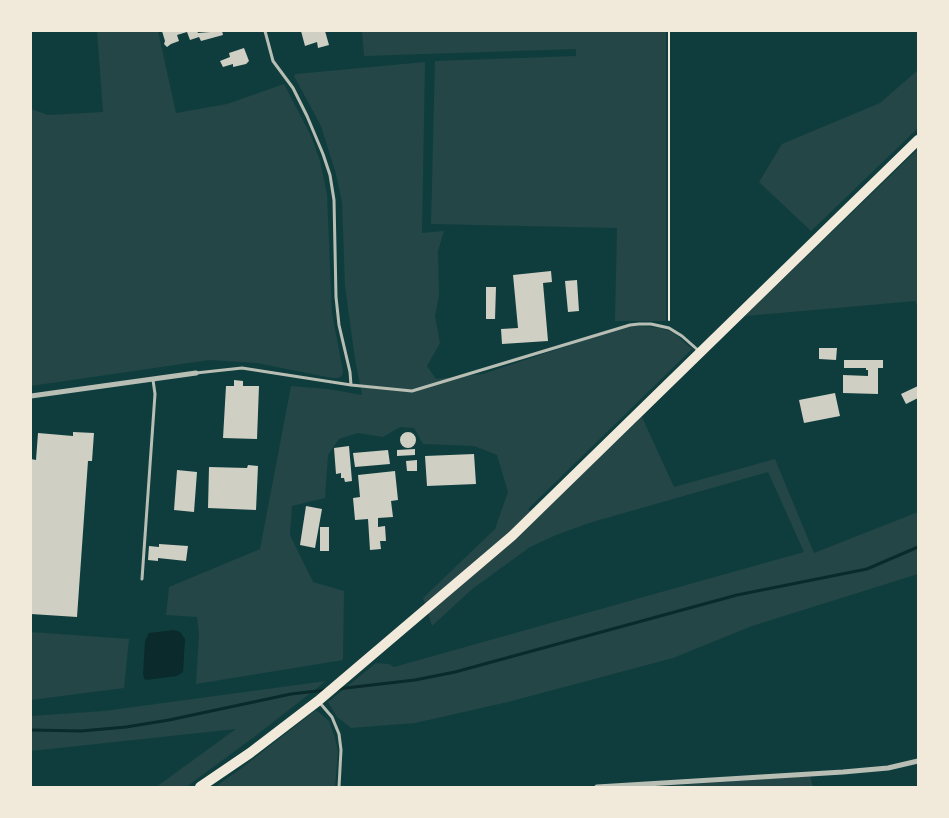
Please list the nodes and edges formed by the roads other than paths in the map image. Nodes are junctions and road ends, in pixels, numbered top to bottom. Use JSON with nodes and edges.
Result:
{"nodes":[{"id":1,"x":265,"y":31,"type":"edge"},
{"id":2,"x":918,"y":140,"type":"edge"},
{"id":3,"x":699,"y":352,"type":"junction"},
{"id":4,"x":196,"y":373,"type":"joint"},
{"id":5,"x":153,"y":380,"type":"junction"},
{"id":6,"x":351,"y":385,"type":"junction"},
{"id":7,"x":31,"y":396,"type":"edge"},
{"id":8,"x":142,"y":579,"type":"dead end"},
{"id":9,"x":318,"y":700,"type":"junction"},
{"id":10,"x":918,"y":761,"type":"edge"},
{"id":11,"x":200,"y":787,"type":"edge"},
{"id":12,"x":339,"y":787,"type":"edge"},
{"id":13,"x":597,"y":787,"type":"edge"}],
"edges":[{"from":1,"to":6,"type":"lane"},
{"from":2,"to":3,"type":"main road"},
{"from":3,"to":6,"type":"lane"},
{"from":3,"to":9,"type":"main road"},
{"from":4,"to":5,"type":"street"},
{"from":4,"to":6,"type":"lane"},
{"from":5,"to":7,"type":"street"},
{"from":5,"to":8,"type":"lane"},
{"from":9,"to":11,"type":"main road"},
{"from":9,"to":12,"type":"lane"},
{"from":10,"to":13,"type":"street"}]}
